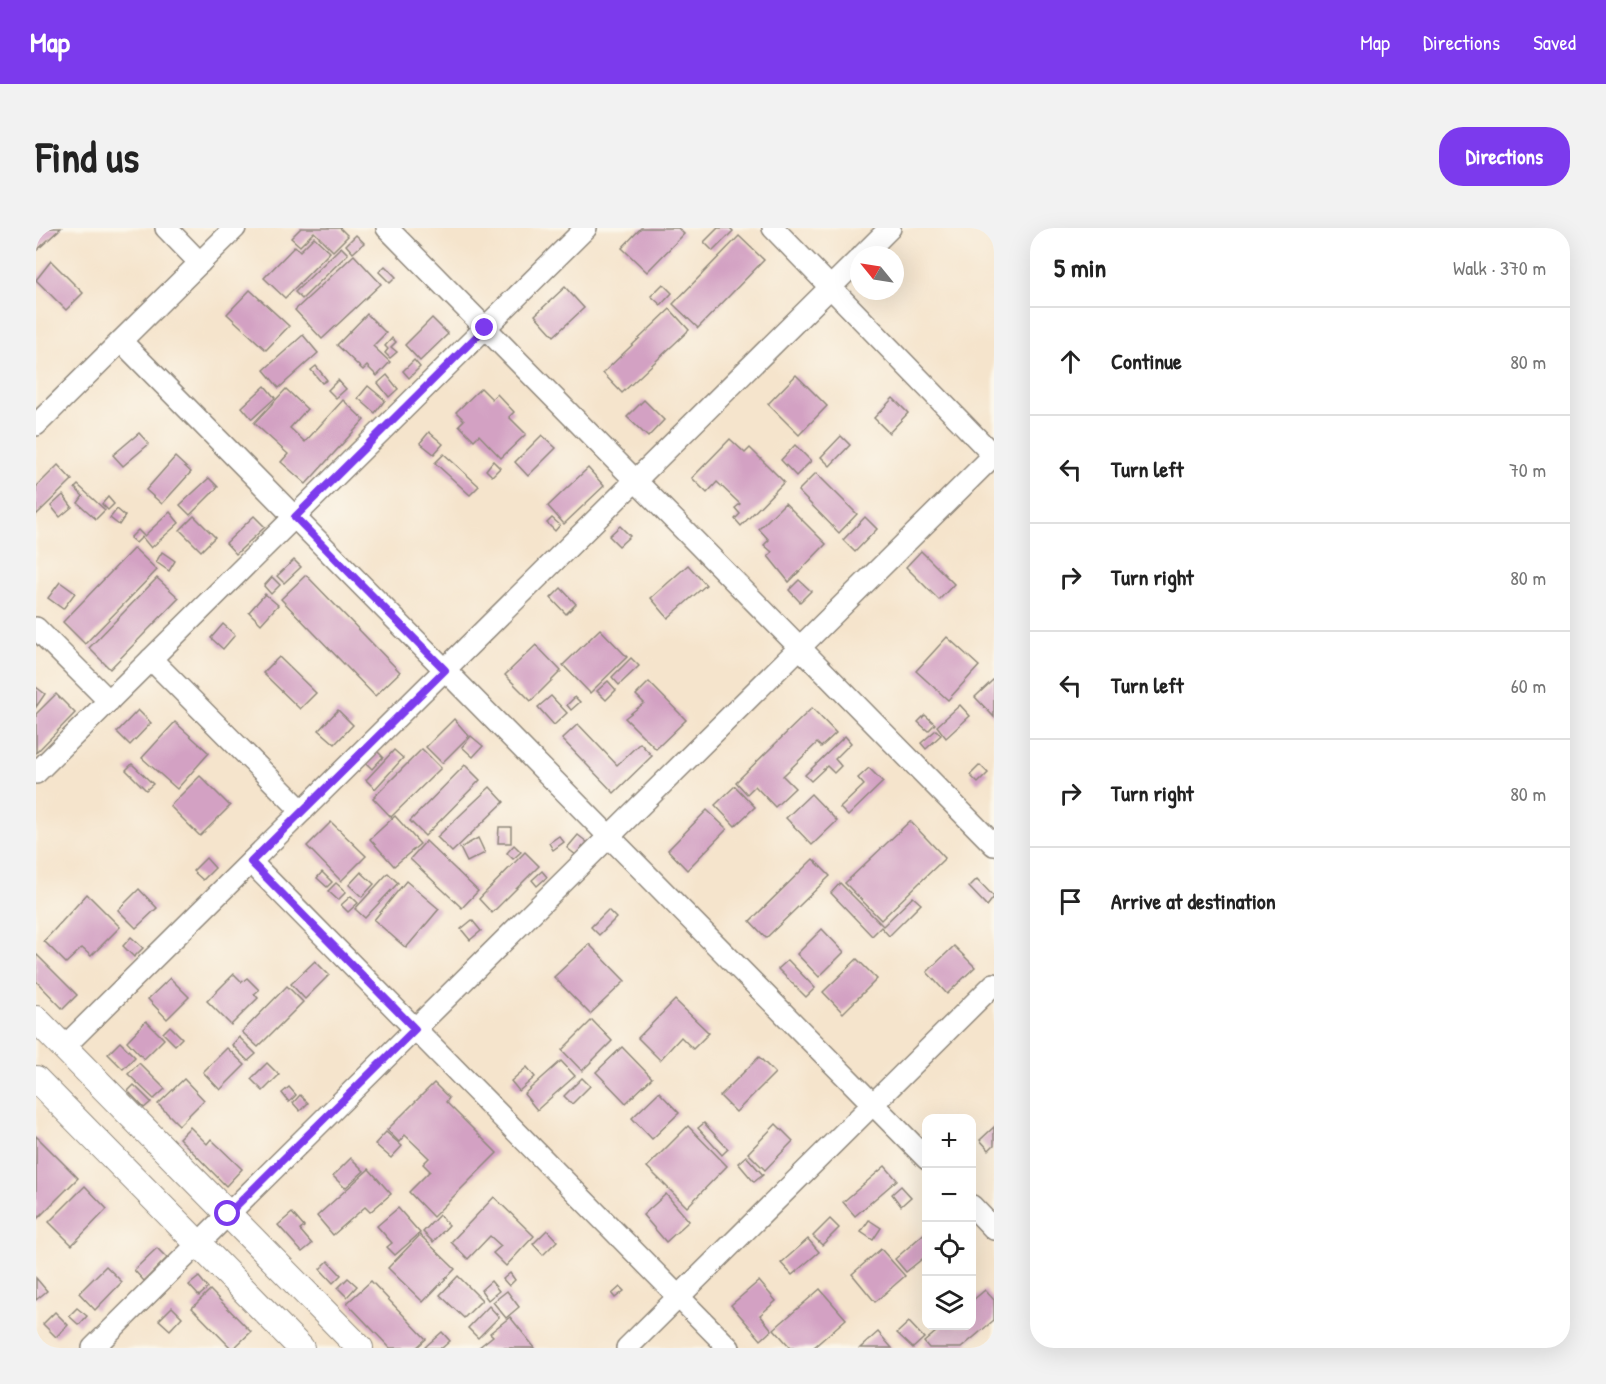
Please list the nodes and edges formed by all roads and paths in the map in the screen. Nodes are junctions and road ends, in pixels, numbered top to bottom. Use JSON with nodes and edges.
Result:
{"nodes":[{"id":1,"x":166,"y":228,"type":"edge"},
{"id":2,"x":235,"y":228,"type":"edge"},
{"id":3,"x":387,"y":228,"type":"edge"},
{"id":4,"x":586,"y":228,"type":"edge"},
{"id":5,"x":773,"y":228,"type":"edge"},
{"id":6,"x":890,"y":228,"type":"edge"},
{"id":7,"x":872,"y":246,"type":"edge"},
{"id":8,"x":200,"y":262,"type":"junction"},
{"id":9,"x":850,"y":268,"type":"edge"},
{"id":10,"x":831,"y":287,"type":"junction"},
{"id":11,"x":485,"y":328,"type":"junction"},
{"id":12,"x":121,"y":341,"type":"junction"},
{"id":13,"x":36,"y":425,"type":"edge"},
{"id":14,"x":994,"y":456,"type":"edge"},
{"id":15,"x":635,"y":481,"type":"junction"},
{"id":16,"x":295,"y":517,"type":"junction"},
{"id":17,"x":36,"y":628,"type":"edge"},
{"id":18,"x":800,"y":648,"type":"junction"},
{"id":19,"x":151,"y":659,"type":"junction"},
{"id":20,"x":445,"y":670,"type":"junction"},
{"id":21,"x":109,"y":701,"type":"junction"},
{"id":22,"x":36,"y":773,"type":"edge"},
{"id":23,"x":302,"y":811,"type":"junction"},
{"id":24,"x":609,"y":836,"type":"junction"},
{"id":25,"x":994,"y":845,"type":"edge"},
{"id":26,"x":251,"y":862,"type":"junction"},
{"id":27,"x":994,"y":984,"type":"edge"},
{"id":28,"x":36,"y":1019,"type":"edge"},
{"id":29,"x":415,"y":1029,"type":"junction"},
{"id":30,"x":64,"y":1047,"type":"junction"},
{"id":31,"x":36,"y":1079,"type":"edge"},
{"id":32,"x":873,"y":1104,"type":"junction"},
{"id":33,"x":922,"y":1154,"type":"edge"},
{"id":34,"x":976,"y":1210,"type":"edge"},
{"id":35,"x":228,"y":1214,"type":"junction"},
{"id":36,"x":994,"y":1229,"type":"edge"},
{"id":37,"x":198,"y":1244,"type":"junction"},
{"id":38,"x":679,"y":1297,"type":"junction"},
{"id":39,"x":93,"y":1348,"type":"edge"},
{"id":40,"x":301,"y":1348,"type":"edge"},
{"id":41,"x":360,"y":1348,"type":"edge"},
{"id":42,"x":627,"y":1348,"type":"edge"},
{"id":43,"x":729,"y":1348,"type":"edge"}],
"edges":[{"from":1,"to":8,"type":"street"},
{"from":2,"to":8,"type":"street"},
{"from":3,"to":11,"type":"street"},
{"from":4,"to":11,"type":"street"},
{"from":5,"to":10,"type":"street"},
{"from":6,"to":7,"type":"street"},
{"from":8,"to":12,"type":"street"},
{"from":9,"to":10,"type":"street"},
{"from":10,"to":14,"type":"street"},
{"from":10,"to":15,"type":"street"},
{"from":11,"to":15,"type":"street"},
{"from":11,"to":16,"type":"street"},
{"from":12,"to":13,"type":"street"},
{"from":12,"to":16,"type":"street"},
{"from":14,"to":18,"type":"street"},
{"from":15,"to":18,"type":"street"},
{"from":15,"to":20,"type":"street"},
{"from":16,"to":19,"type":"street"},
{"from":16,"to":20,"type":"street"},
{"from":17,"to":21,"type":"street"},
{"from":18,"to":24,"type":"street"},
{"from":18,"to":25,"type":"street"},
{"from":19,"to":21,"type":"street"},
{"from":19,"to":23,"type":"street"},
{"from":20,"to":23,"type":"street"},
{"from":20,"to":24,"type":"street"},
{"from":21,"to":22,"type":"street"},
{"from":23,"to":26,"type":"street"},
{"from":24,"to":29,"type":"street"},
{"from":24,"to":32,"type":"street"},
{"from":26,"to":29,"type":"street"},
{"from":26,"to":30,"type":"street"},
{"from":27,"to":32,"type":"street"},
{"from":28,"to":30,"type":"street"},
{"from":29,"to":35,"type":"street"},
{"from":29,"to":38,"type":"street"},
{"from":30,"to":35,"type":"street"},
{"from":31,"to":37,"type":"street"},
{"from":32,"to":33,"type":"street"},
{"from":32,"to":38,"type":"street"},
{"from":34,"to":36,"type":"street"},
{"from":35,"to":37,"type":"street"},
{"from":35,"to":41,"type":"street"},
{"from":37,"to":39,"type":"street"},
{"from":37,"to":40,"type":"street"},
{"from":38,"to":42,"type":"street"},
{"from":38,"to":43,"type":"street"}]}
